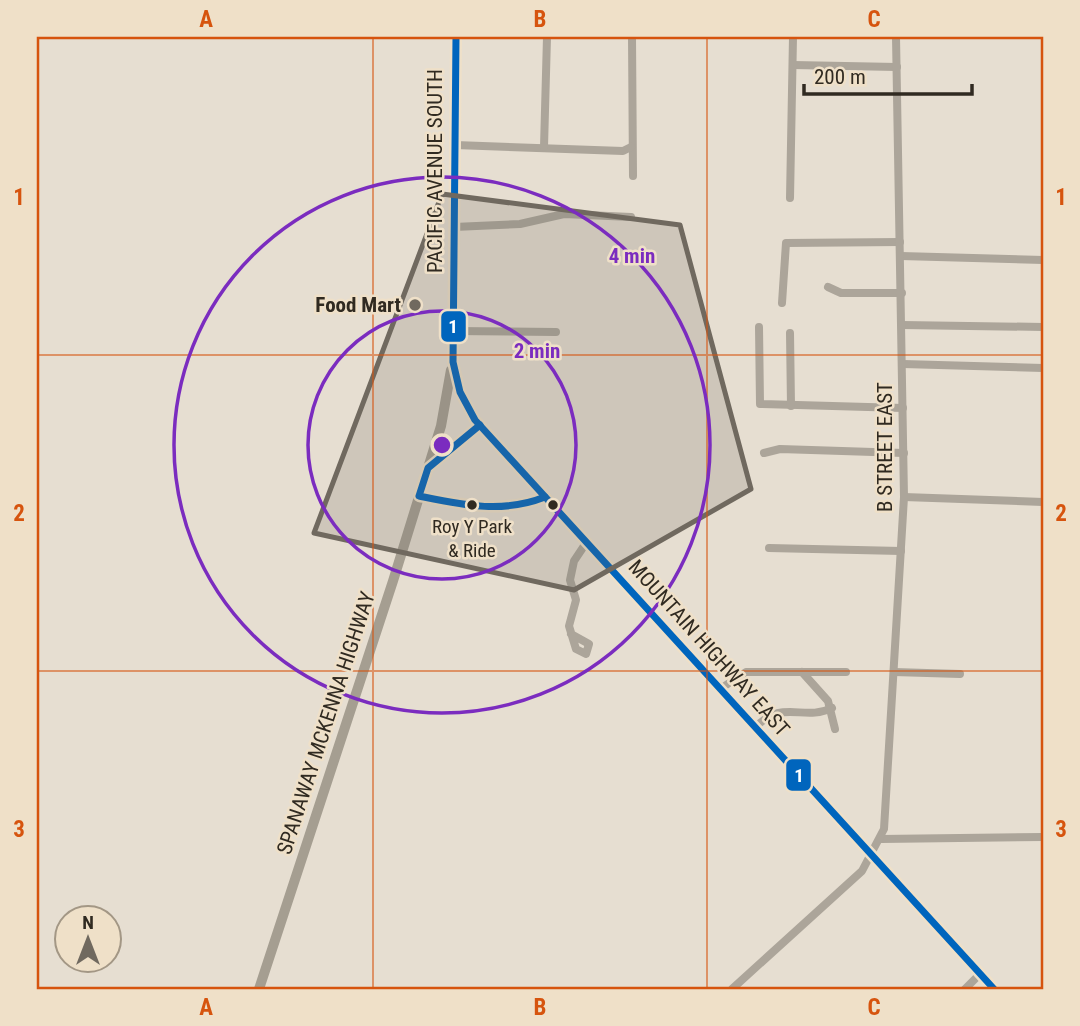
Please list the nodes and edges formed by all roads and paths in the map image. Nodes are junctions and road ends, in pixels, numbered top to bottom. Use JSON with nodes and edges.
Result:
{"nodes":[{"id":1,"x":456,"y":37,"type":"edge"},
{"id":2,"x":547,"y":37,"type":"edge"},
{"id":3,"x":632,"y":37,"type":"edge"},
{"id":4,"x":793,"y":37,"type":"edge"},
{"id":5,"x":896,"y":37,"type":"edge"},
{"id":6,"x":793,"y":65,"type":"junction"},
{"id":7,"x":897,"y":67,"type":"junction"},
{"id":8,"x":454,"y":145,"type":"junction"},
{"id":9,"x":544,"y":147,"type":"junction"},
{"id":10,"x":631,"y":147,"type":"junction"},
{"id":11,"x":634,"y":176,"type":"dead end"},
{"id":12,"x":790,"y":198,"type":"dead end"},
{"id":13,"x":631,"y":216,"type":"dead end"},
{"id":14,"x":454,"y":226,"type":"junction"},
{"id":15,"x":900,"y":242,"type":"junction"},
{"id":16,"x":901,"y":256,"type":"junction"},
{"id":17,"x":1043,"y":260,"type":"edge"},
{"id":18,"x":828,"y":287,"type":"dead end"},
{"id":19,"x":902,"y":293,"type":"junction"},
{"id":20,"x":782,"y":303,"type":"dead end"},
{"id":21,"x":902,"y":325,"type":"junction"},
{"id":22,"x":759,"y":327,"type":"dead end"},
{"id":23,"x":1043,"y":327,"type":"edge"},
{"id":24,"x":453,"y":331,"type":"junction"},
{"id":25,"x":556,"y":332,"type":"dead end"},
{"id":26,"x":790,"y":333,"type":"dead end"},
{"id":27,"x":453,"y":362,"type":"junction"},
{"id":28,"x":903,"y":364,"type":"junction"},
{"id":29,"x":1043,"y":368,"type":"edge"},
{"id":30,"x":791,"y":406,"type":"junction"},
{"id":31,"x":903,"y":408,"type":"junction"},
{"id":32,"x":480,"y":425,"type":"junction"},
{"id":33,"x":451,"y":446,"type":"junction"},
{"id":34,"x":433,"y":450,"type":"junction"},
{"id":35,"x":764,"y":453,"type":"dead end"},
{"id":36,"x":904,"y":453,"type":"junction"},
{"id":37,"x":428,"y":468,"type":"junction"},
{"id":38,"x":904,"y":497,"type":"junction"},
{"id":39,"x":1043,"y":502,"type":"edge"},
{"id":40,"x":586,"y":543,"type":"junction"},
{"id":41,"x":769,"y":548,"type":"dead end"},
{"id":42,"x":901,"y":551,"type":"junction"},
{"id":43,"x":571,"y":634,"type":"dead end"},
{"id":44,"x":802,"y":672,"type":"junction"},
{"id":45,"x":846,"y":672,"type":"dead end"},
{"id":46,"x":894,"y":672,"type":"junction"},
{"id":47,"x":960,"y":674,"type":"dead end"},
{"id":48,"x":720,"y":689,"type":"junction"},
{"id":49,"x":832,"y":708,"type":"junction"},
{"id":50,"x":755,"y":728,"type":"junction"},
{"id":51,"x":835,"y":729,"type":"dead end"},
{"id":52,"x":1043,"y":836,"type":"edge"},
{"id":53,"x":881,"y":839,"type":"junction"},
{"id":54,"x":870,"y":853,"type":"junction"},
{"id":55,"x":980,"y":974,"type":"junction"},
{"id":56,"x":259,"y":989,"type":"edge"},
{"id":57,"x":732,"y":989,"type":"edge"},
{"id":58,"x":965,"y":989,"type":"edge"},
{"id":59,"x":994,"y":989,"type":"edge"}],
"edges":[{"from":1,"to":8,"type":"main road","name":"PACIFIC AVENUE SOUTH"},
{"from":2,"to":9,"type":"street"},
{"from":3,"to":10,"type":"street"},
{"from":4,"to":6,"type":"street"},
{"from":5,"to":7,"type":"street","name":"B STREET EAST"},
{"from":6,"to":7,"type":"street"},
{"from":6,"to":12,"type":"street"},
{"from":7,"to":15,"type":"street","name":"B STREET EAST"},
{"from":8,"to":9,"type":"street"},
{"from":8,"to":14,"type":"main road","name":"PACIFIC AVENUE SOUTH"},
{"from":9,"to":10,"type":"street"},
{"from":10,"to":11,"type":"street"},
{"from":13,"to":14,"type":"street"},
{"from":14,"to":24,"type":"main road","name":"PACIFIC AVENUE SOUTH"},
{"from":15,"to":16,"type":"street","name":"B STREET EAST"},
{"from":15,"to":20,"type":"street"},
{"from":16,"to":17,"type":"street"},
{"from":16,"to":19,"type":"street","name":"B STREET EAST"},
{"from":18,"to":19,"type":"street"},
{"from":19,"to":21,"type":"street","name":"B STREET EAST"},
{"from":21,"to":23,"type":"street"},
{"from":21,"to":28,"type":"street","name":"B STREET EAST"},
{"from":22,"to":30,"type":"street"},
{"from":24,"to":25,"type":"street"},
{"from":24,"to":27,"type":"main road","name":"PACIFIC AVENUE SOUTH"},
{"from":26,"to":30,"type":"street"},
{"from":27,"to":32,"type":"main road","name":"PACIFIC AVENUE SOUTH"},
{"from":27,"to":34,"type":"main road"},
{"from":28,"to":29,"type":"street"},
{"from":28,"to":31,"type":"street","name":"B STREET EAST"},
{"from":30,"to":31,"type":"street"},
{"from":31,"to":36,"type":"street","name":"B STREET EAST"},
{"from":32,"to":33,"type":"main road","name":"SPANAWAY MCKENNA HIGHWAY"},
{"from":32,"to":40,"type":"main road","name":"MOUNTAIN HIGHWAY EAST"},
{"from":33,"to":34,"type":"main road","name":"SPANAWAY MCKENNA HIGHWAY"},
{"from":33,"to":37,"type":"main road","name":"SPANAWAY MCKENNA HIGHWAY"},
{"from":34,"to":37,"type":"main road","name":"SPANAWAY MCKENNA HIGHWAY"},
{"from":35,"to":36,"type":"street"},
{"from":36,"to":38,"type":"street","name":"B STREET EAST"},
{"from":37,"to":56,"type":"main road","name":"SPANAWAY MCKENNA HIGHWAY"},
{"from":38,"to":39,"type":"street"},
{"from":38,"to":42,"type":"street","name":"B STREET EAST"},
{"from":40,"to":43,"type":"street"},
{"from":40,"to":48,"type":"main road","name":"MOUNTAIN HIGHWAY EAST"},
{"from":41,"to":42,"type":"street"},
{"from":42,"to":46,"type":"street","name":"B STREET EAST"},
{"from":44,"to":45,"type":"street"},
{"from":44,"to":48,"type":"street"},
{"from":44,"to":49,"type":"street"},
{"from":46,"to":47,"type":"street"},
{"from":46,"to":53,"type":"street","name":"B STREET EAST"},
{"from":48,"to":50,"type":"main road","name":"MOUNTAIN HIGHWAY EAST"},
{"from":49,"to":50,"type":"street"},
{"from":49,"to":51,"type":"street"},
{"from":50,"to":54,"type":"main road","name":"MOUNTAIN HIGHWAY EAST"},
{"from":52,"to":53,"type":"street"},
{"from":53,"to":54,"type":"street","name":"B STREET EAST"},
{"from":54,"to":55,"type":"main road","name":"MOUNTAIN HIGHWAY EAST"},
{"from":54,"to":57,"type":"street","name":"B STREET EAST"},
{"from":55,"to":58,"type":"street"},
{"from":55,"to":59,"type":"main road","name":"MOUNTAIN HIGHWAY EAST"}]}
